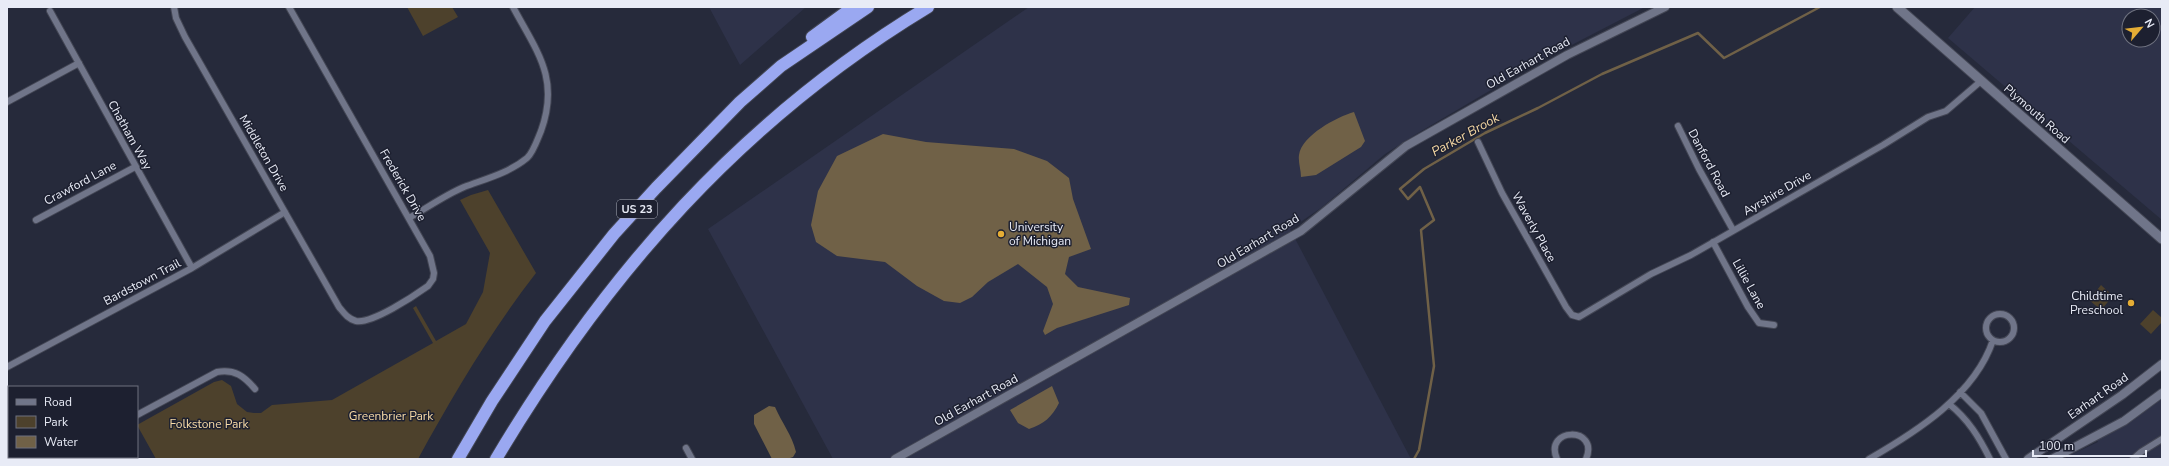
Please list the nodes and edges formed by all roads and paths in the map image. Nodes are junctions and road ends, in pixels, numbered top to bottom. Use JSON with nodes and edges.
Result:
{"nodes":[{"id":1,"x":174,"y":7,"type":"edge"},
{"id":2,"x":289,"y":7,"type":"edge"},
{"id":3,"x":513,"y":7,"type":"edge"},
{"id":4,"x":853,"y":7,"type":"edge"},
{"id":5,"x":868,"y":7,"type":"edge"},
{"id":6,"x":928,"y":7,"type":"edge"},
{"id":7,"x":1665,"y":7,"type":"edge"},
{"id":8,"x":1897,"y":7,"type":"edge"},
{"id":9,"x":50,"y":11,"type":"dead end"},
{"id":10,"x":79,"y":63,"type":"junction"},
{"id":11,"x":781,"y":66,"type":"junction"},
{"id":12,"x":1981,"y":82,"type":"junction"},
{"id":13,"x":7,"y":102,"type":"edge"},
{"id":14,"x":1678,"y":126,"type":"dead end"},
{"id":15,"x":1478,"y":142,"type":"dead end"},
{"id":16,"x":135,"y":167,"type":"junction"},
{"id":17,"x":285,"y":212,"type":"junction"},
{"id":18,"x":409,"y":218,"type":"junction"},
{"id":19,"x":36,"y":220,"type":"dead end"},
{"id":20,"x":1733,"y":230,"type":"junction"},
{"id":21,"x":2162,"y":239,"type":"edge"},
{"id":22,"x":1713,"y":242,"type":"junction"},
{"id":23,"x":192,"y":268,"type":"junction"},
{"id":24,"x":339,"y":307,"type":"joint"},
{"id":25,"x":1579,"y":317,"type":"joint"},
{"id":26,"x":1774,"y":326,"type":"dead end"},
{"id":27,"x":1993,"y":340,"type":"junction"},
{"id":28,"x":2162,"y":364,"type":"edge"},
{"id":29,"x":7,"y":367,"type":"edge"},
{"id":30,"x":2162,"y":386,"type":"edge"},
{"id":31,"x":255,"y":389,"type":"dead end"},
{"id":32,"x":1960,"y":392,"type":"junction"},
{"id":33,"x":2162,"y":393,"type":"edge"},
{"id":34,"x":1949,"y":404,"type":"junction"},
{"id":35,"x":2146,"y":406,"type":"junction"},
{"id":36,"x":138,"y":414,"type":"edge"},
{"id":37,"x":2162,"y":439,"type":"edge"},
{"id":38,"x":686,"y":448,"type":"dead end"},
{"id":39,"x":458,"y":459,"type":"edge"},
{"id":40,"x":496,"y":459,"type":"edge"},
{"id":41,"x":692,"y":459,"type":"edge"},
{"id":42,"x":895,"y":459,"type":"edge"},
{"id":43,"x":1557,"y":459,"type":"edge"},
{"id":44,"x":1586,"y":459,"type":"edge"},
{"id":45,"x":1869,"y":459,"type":"edge"},
{"id":46,"x":1990,"y":459,"type":"edge"},
{"id":47,"x":2006,"y":459,"type":"edge"},
{"id":48,"x":2028,"y":459,"type":"edge"},
{"id":49,"x":2052,"y":459,"type":"edge"},
{"id":50,"x":2133,"y":459,"type":"edge"}],
"edges":[{"from":1,"to":17,"type":"street","name":"Middleton Drive"},
{"from":2,"to":18,"type":"street","name":"Frederick Drive"},
{"from":3,"to":18,"type":"street"},
{"from":4,"to":11,"type":"highway"},
{"from":5,"to":11,"type":"highway","number":"US 23"},
{"from":6,"to":40,"type":"highway","number":"US 23"},
{"from":7,"to":42,"type":"street","name":"Old Earhart Road"},
{"from":8,"to":12,"type":"main road","name":"Plymouth Road"},
{"from":9,"to":10,"type":"street","name":"Chatham Way"},
{"from":10,"to":13,"type":"street"},
{"from":10,"to":16,"type":"street","name":"Chatham Way"},
{"from":11,"to":39,"type":"highway","number":"US 23"},
{"from":12,"to":20,"type":"street","name":"Ayrshire Drive"},
{"from":12,"to":21,"type":"main road","name":"Plymouth Road"},
{"from":14,"to":20,"type":"street","name":"Danford Road"},
{"from":15,"to":25,"type":"street","name":"Waverly Place"},
{"from":16,"to":19,"type":"street","name":"Crawford Lane"},
{"from":16,"to":23,"type":"street","name":"Chatham Way"},
{"from":17,"to":23,"type":"street","name":"Bardstown Trail"},
{"from":17,"to":24,"type":"street","name":"Middleton Drive"},
{"from":18,"to":24,"type":"street","name":"Frederick Drive"},
{"from":20,"to":22,"type":"street","name":"Ayrshire Drive"},
{"from":22,"to":25,"type":"street","name":"Ayrshire Drive"},
{"from":22,"to":26,"type":"street","name":"Lillie Lane"},
{"from":23,"to":29,"type":"street","name":"Bardstown Trail"},
{"from":27,"to":27,"type":"street"},
{"from":27,"to":32,"type":"street"},
{"from":28,"to":48,"type":"street","name":"Earhart Road"},
{"from":30,"to":35,"type":"street"},
{"from":31,"to":36,"type":"street"},
{"from":32,"to":34,"type":"street"},
{"from":32,"to":47,"type":"street"},
{"from":33,"to":35,"type":"street"},
{"from":34,"to":45,"type":"street"},
{"from":34,"to":46,"type":"street"},
{"from":35,"to":49,"type":"street"},
{"from":37,"to":50,"type":"street"},
{"from":38,"to":41,"type":"street"},
{"from":43,"to":44,"type":"street"}]}
